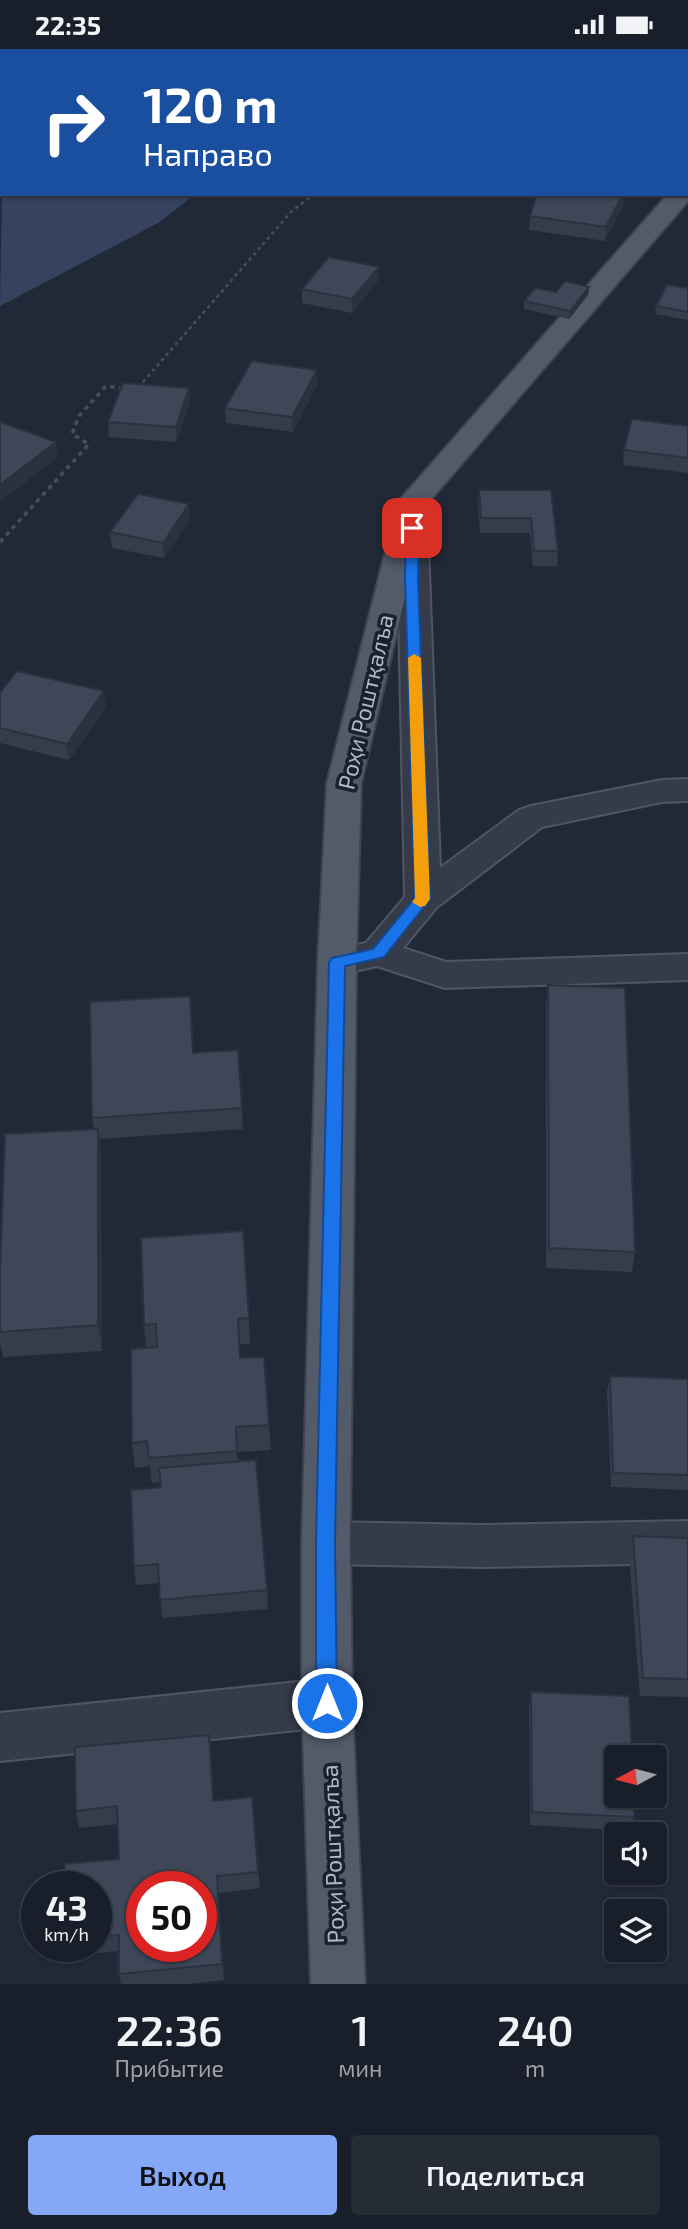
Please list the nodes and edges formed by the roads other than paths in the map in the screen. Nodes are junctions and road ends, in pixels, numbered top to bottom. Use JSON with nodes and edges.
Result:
{"nodes":[{"id":1,"x":679,"y":196,"type":"edge"},
{"id":2,"x":413,"y":502,"type":"junction"},
{"id":3,"x":688,"y":790,"type":"edge"},
{"id":4,"x":423,"y":899,"type":"junction"},
{"id":5,"x":378,"y":953,"type":"junction"},
{"id":6,"x":337,"y":962,"type":"junction"},
{"id":7,"x":688,"y":967,"type":"edge"},
{"id":8,"x":326,"y":1542,"type":"junction"},
{"id":9,"x":688,"y":1542,"type":"edge"},
{"id":10,"x":327,"y":1703,"type":"junction"},
{"id":11,"x":0,"y":1737,"type":"edge"},
{"id":12,"x":338,"y":1984,"type":"edge"}],
"edges":[{"from":1,"to":2,"type":"main road","name":"Роҳи Роштқалъа"},
{"from":2,"to":4,"type":"street"},
{"from":2,"to":6,"type":"main road","name":"Роҳи Роштқалъа"},
{"from":3,"to":4,"type":"street"},
{"from":4,"to":5,"type":"street"},
{"from":5,"to":6,"type":"street"},
{"from":5,"to":7,"type":"street"},
{"from":6,"to":8,"type":"main road","name":"Роҳи Роштқалъа"},
{"from":8,"to":9,"type":"street"},
{"from":8,"to":10,"type":"main road","name":"Роҳи Роштқалъа"},
{"from":10,"to":11,"type":"street"},
{"from":10,"to":12,"type":"main road","name":"Роҳи Роштқалъа"}]}
